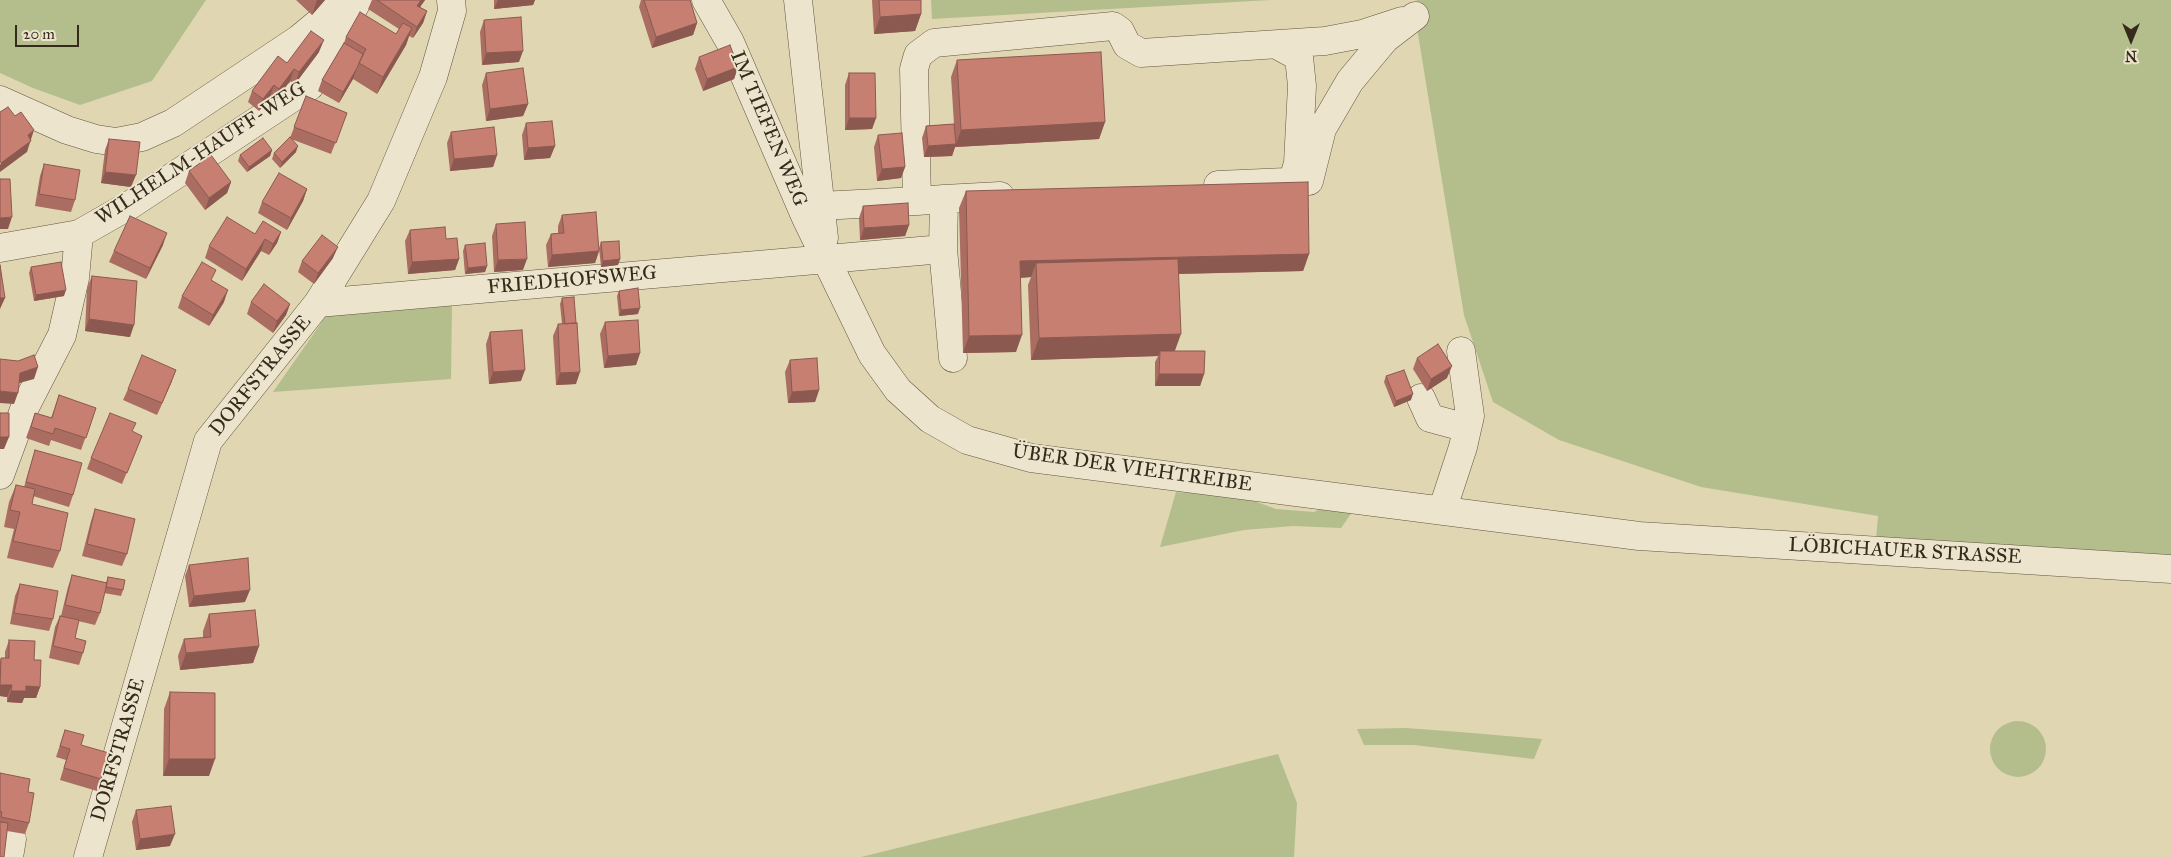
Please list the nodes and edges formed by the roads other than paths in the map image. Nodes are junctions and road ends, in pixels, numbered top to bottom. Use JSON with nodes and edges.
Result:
{"nodes":[{"id":1,"x":346,"y":0,"type":"edge"},
{"id":2,"x":358,"y":0,"type":"edge"},
{"id":3,"x":452,"y":0,"type":"edge"},
{"id":4,"x":706,"y":0,"type":"edge"},
{"id":5,"x":798,"y":0,"type":"edge"},
{"id":6,"x":1277,"y":45,"type":"junction"},
{"id":7,"x":0,"y":100,"type":"edge"},
{"id":8,"x":1294,"y":182,"type":"junction"},
{"id":9,"x":1194,"y":187,"type":"edge"},
{"id":10,"x":1024,"y":195,"type":"edge"},
{"id":11,"x":944,"y":199,"type":"junction"},
{"id":12,"x":917,"y":201,"type":"junction"},
{"id":13,"x":820,"y":206,"type":"junction"},
{"id":14,"x":79,"y":234,"type":"junction"},
{"id":15,"x":0,"y":248,"type":"edge"},
{"id":16,"x":943,"y":250,"type":"junction"},
{"id":17,"x":826,"y":259,"type":"junction"},
{"id":18,"x":318,"y":304,"type":"junction"},
{"id":19,"x":1461,"y":351,"type":"dead end"},
{"id":20,"x":953,"y":358,"type":"dead end"},
{"id":21,"x":1421,"y":398,"type":"dead end"},
{"id":22,"x":1467,"y":428,"type":"junction"},
{"id":23,"x":0,"y":475,"type":"edge"},
{"id":24,"x":1442,"y":511,"type":"junction"},
{"id":25,"x":1639,"y":536,"type":"joint"},
{"id":26,"x":2171,"y":569,"type":"edge"},
{"id":27,"x":88,"y":857,"type":"edge"}],
"edges":[{"from":1,"to":7,"type":"street"},
{"from":2,"to":14,"type":"street","name":"WILHELM-HAUFF-WEG"},
{"from":3,"to":18,"type":"street","name":"DORFSTRASSE"},
{"from":4,"to":17,"type":"street","name":"IM TIEFEN WEG"},
{"from":5,"to":13,"type":"street"},
{"from":6,"to":8,"type":"street"},
{"from":6,"to":8,"type":"street"},
{"from":6,"to":12,"type":"street"},
{"from":8,"to":9,"type":"street"},
{"from":10,"to":11,"type":"street"},
{"from":11,"to":12,"type":"street"},
{"from":11,"to":16,"type":"street"},
{"from":12,"to":13,"type":"street"},
{"from":13,"to":17,"type":"street"},
{"from":14,"to":15,"type":"street","name":"WILHELM-HAUFF-WEG"},
{"from":14,"to":23,"type":"street"},
{"from":16,"to":17,"type":"street","name":"FRIEDHOFSWEG"},
{"from":16,"to":20,"type":"street"},
{"from":17,"to":18,"type":"street","name":"FRIEDHOFSWEG"},
{"from":17,"to":24,"type":"street","name":"ÜBER DER VIEHTREIBE"},
{"from":18,"to":27,"type":"street","name":"DORFSTRASSE"},
{"from":19,"to":22,"type":"street"},
{"from":21,"to":22,"type":"street"},
{"from":22,"to":24,"type":"street"},
{"from":24,"to":25,"type":"street","name":"ÜBER DER VIEHTREIBE"},
{"from":25,"to":26,"type":"street","name":"LÖBICHAUER STRASSE"}]}
